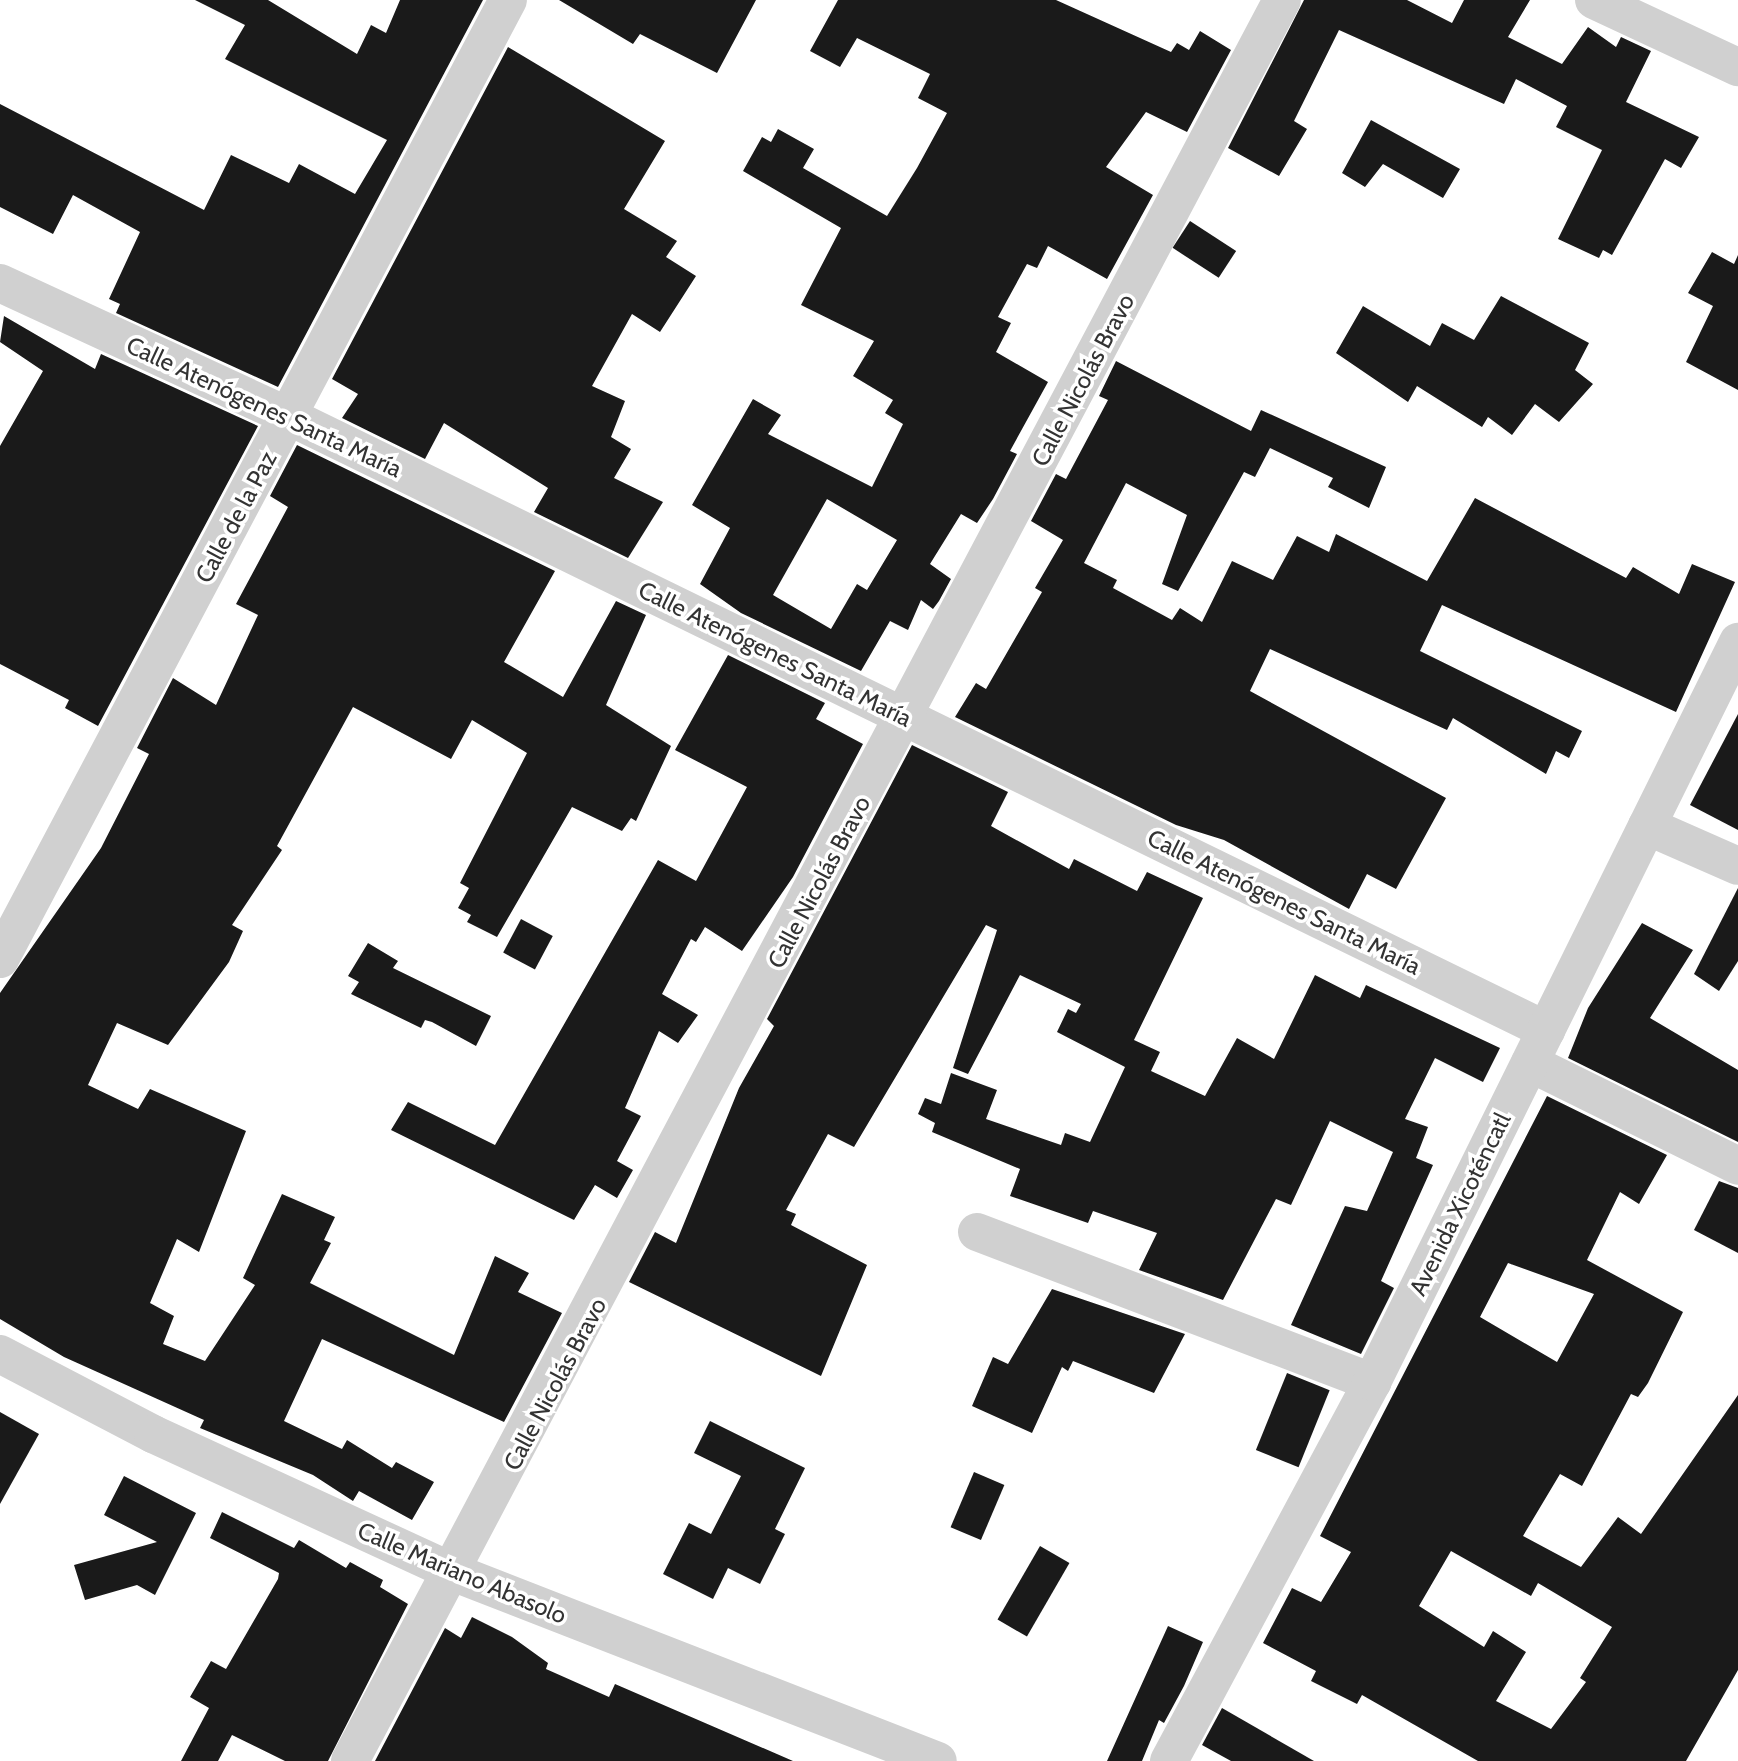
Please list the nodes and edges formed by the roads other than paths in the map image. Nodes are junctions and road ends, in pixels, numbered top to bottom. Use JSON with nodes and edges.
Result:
{"nodes":[{"id":1,"x":508,"y":0,"type":"edge"},
{"id":2,"x":1282,"y":0,"type":"edge"},
{"id":3,"x":1594,"y":0,"type":"edge"},
{"id":4,"x":1738,"y":66,"type":"edge"},
{"id":5,"x":0,"y":283,"type":"edge"},
{"id":6,"x":290,"y":417,"type":"junction"},
{"id":7,"x":1738,"y":642,"type":"edge"},
{"id":8,"x":906,"y":718,"type":"junction"},
{"id":9,"x":1647,"y":826,"type":"junction"},
{"id":10,"x":1738,"y":866,"type":"edge"},
{"id":11,"x":0,"y":959,"type":"edge"},
{"id":12,"x":1538,"y":1046,"type":"junction"},
{"id":13,"x":1738,"y":1166,"type":"edge"},
{"id":14,"x":977,"y":1232,"type":"dead end"},
{"id":15,"x":0,"y":1354,"type":"edge"},
{"id":16,"x":1372,"y":1382,"type":"junction"},
{"id":17,"x":455,"y":1573,"type":"junction"},
{"id":18,"x":350,"y":1761,"type":"edge"},
{"id":19,"x":938,"y":1761,"type":"edge"},
{"id":20,"x":1170,"y":1761,"type":"edge"}],
"edges":[{"from":1,"to":6,"type":"street","name":"Calle de la Paz"},
{"from":2,"to":8,"type":"street","name":"Calle Nicolás Bravo"},
{"from":3,"to":4,"type":"street"},
{"from":5,"to":6,"type":"street","name":"Calle Atenógenes Santa María"},
{"from":6,"to":8,"type":"street","name":"Calle Atenógenes Santa María"},
{"from":6,"to":11,"type":"street","name":"Calle de la Paz"},
{"from":7,"to":9,"type":"street","name":"Avenida Xicoténcatl"},
{"from":8,"to":12,"type":"street","name":"Calle Atenógenes Santa María"},
{"from":8,"to":17,"type":"street","name":"Calle Nicolás Bravo"},
{"from":9,"to":10,"type":"street"},
{"from":9,"to":12,"type":"street","name":"Avenida Xicoténcatl"},
{"from":12,"to":13,"type":"street","name":"Calle Atenógenes Santa María"},
{"from":12,"to":16,"type":"street","name":"Avenida Xicoténcatl"},
{"from":14,"to":16,"type":"street"},
{"from":15,"to":17,"type":"street","name":"Calle Mariano Abasolo"},
{"from":16,"to":20,"type":"street","name":"Avenida Xicoténcatl"},
{"from":17,"to":18,"type":"street","name":"Calle Nicolás Bravo"},
{"from":17,"to":19,"type":"street","name":"Calle Mariano Abasolo"}]}
